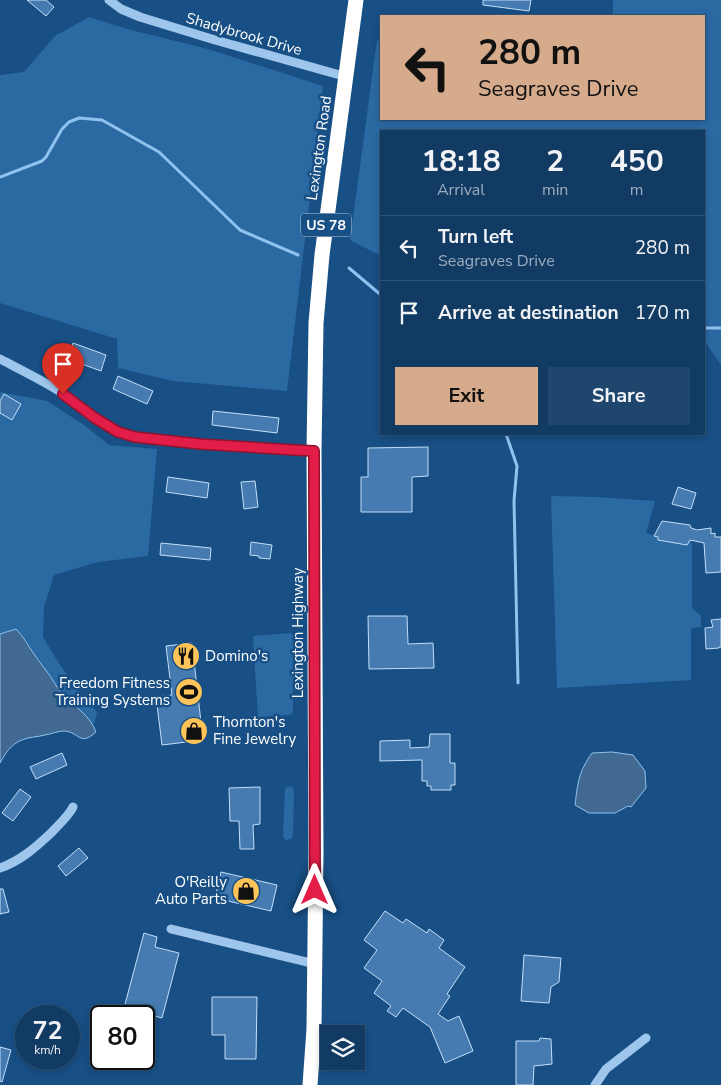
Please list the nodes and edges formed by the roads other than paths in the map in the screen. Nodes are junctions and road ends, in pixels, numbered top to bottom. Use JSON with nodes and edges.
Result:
{"nodes":[{"id":1,"x":109,"y":0,"type":"edge"},
{"id":2,"x":356,"y":0,"type":"edge"},
{"id":3,"x":347,"y":78,"type":"junction"},
{"id":4,"x":0,"y":359,"type":"edge"},
{"id":5,"x":314,"y":451,"type":"junction"},
{"id":6,"x":73,"y":807,"type":"dead end"},
{"id":7,"x":0,"y":868,"type":"edge"},
{"id":8,"x":171,"y":929,"type":"dead end"},
{"id":9,"x":315,"y":964,"type":"junction"},
{"id":10,"x":646,"y":1038,"type":"dead end"},
{"id":11,"x":310,"y":1085,"type":"edge"},
{"id":12,"x":595,"y":1085,"type":"edge"}],
"edges":[{"from":1,"to":3,"type":"street","name":"Shadybrook Drive"},
{"from":2,"to":3,"type":"highway","name":"Lexington Road","number":"US 78"},
{"from":3,"to":5,"type":"highway","name":"Lexington Road","number":"US 78"},
{"from":4,"to":5,"type":"street"},
{"from":5,"to":9,"type":"highway","name":"Lexington Highway","number":"US 78"},
{"from":6,"to":7,"type":"street"},
{"from":8,"to":9,"type":"street"},
{"from":9,"to":11,"type":"highway","name":"Lexington Highway","number":"US 78"},
{"from":10,"to":12,"type":"street"}]}
